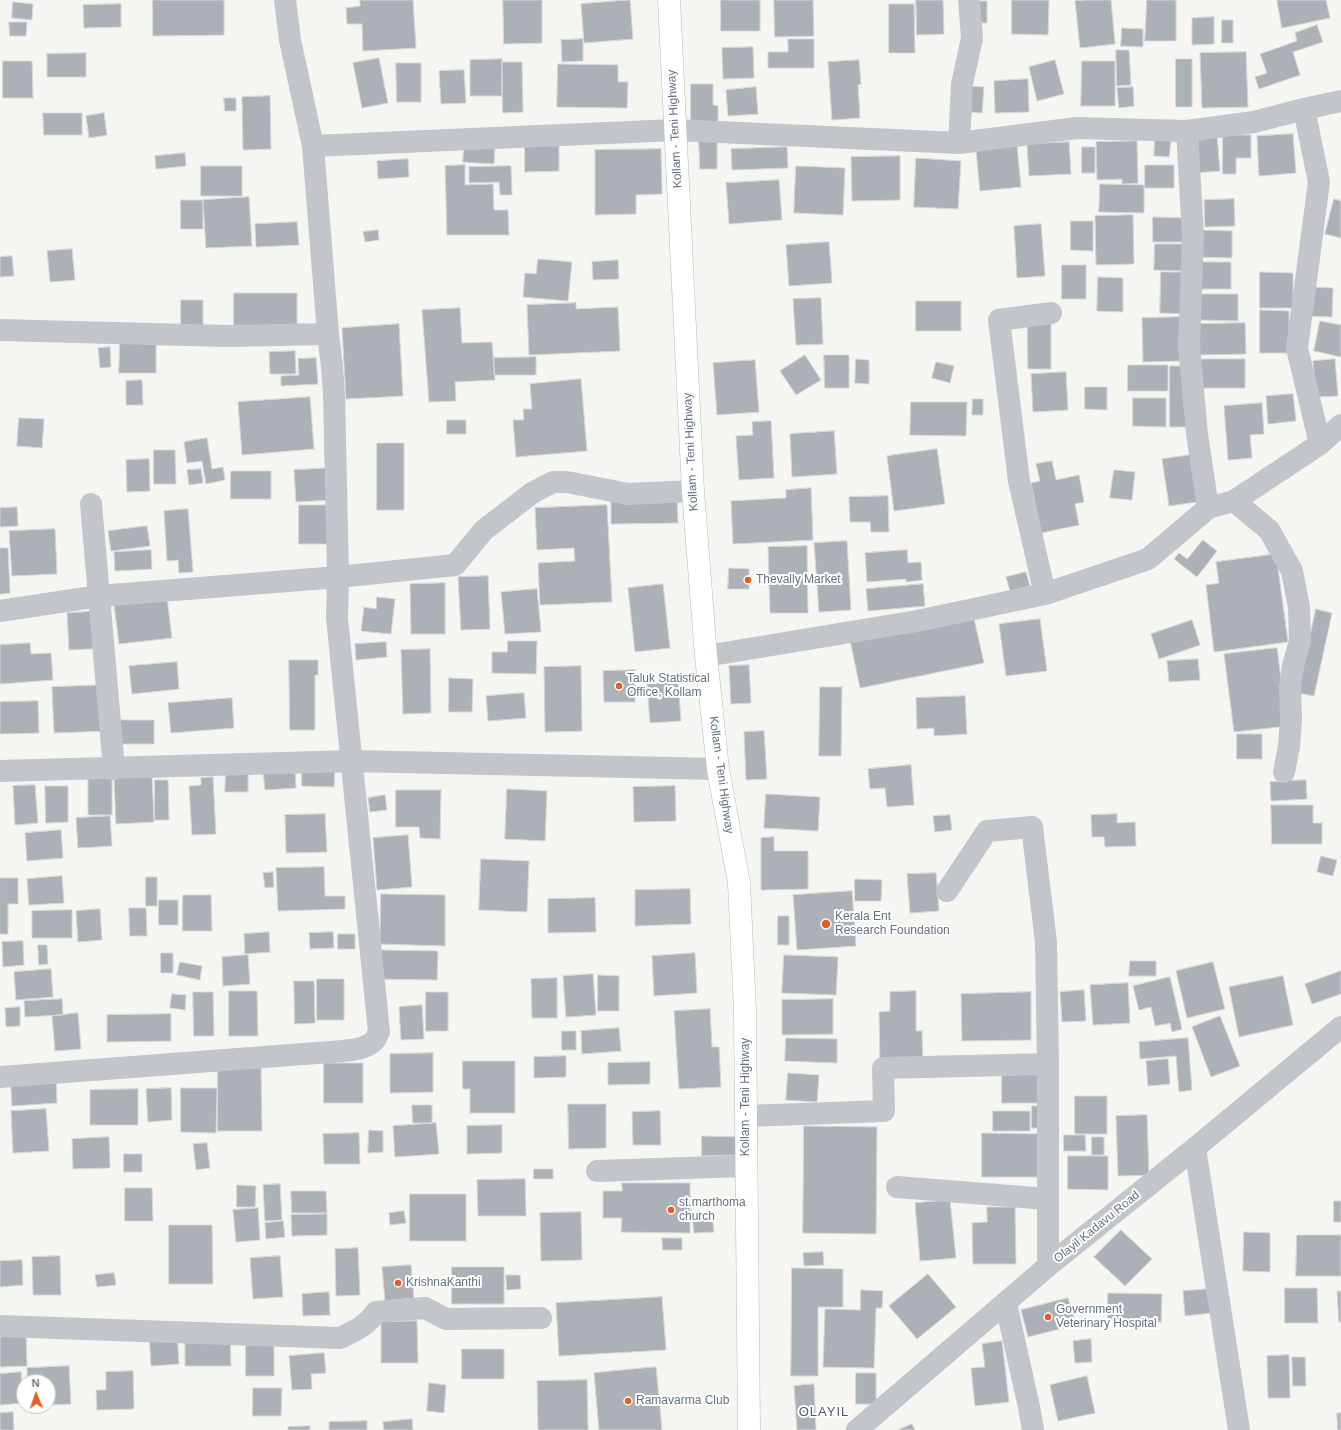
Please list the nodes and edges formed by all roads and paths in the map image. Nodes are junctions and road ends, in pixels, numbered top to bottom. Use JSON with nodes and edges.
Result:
{"nodes":[{"id":1,"x":285,"y":0,"type":"edge"},
{"id":2,"x":669,"y":0,"type":"edge"},
{"id":3,"x":969,"y":0,"type":"edge"},
{"id":4,"x":1341,"y":101,"type":"edge"},
{"id":5,"x":1304,"y":109,"type":"junction"},
{"id":6,"x":674,"y":130,"type":"junction"},
{"id":7,"x":1187,"y":131,"type":"junction"},
{"id":8,"x":959,"y":144,"type":"junction"},
{"id":9,"x":313,"y":146,"type":"junction"},
{"id":10,"x":1051,"y":313,"type":"dead end"},
{"id":11,"x":0,"y":330,"type":"edge"},
{"id":12,"x":328,"y":334,"type":"junction"},
{"id":13,"x":1341,"y":425,"type":"edge"},
{"id":14,"x":1320,"y":444,"type":"junction"},
{"id":15,"x":693,"y":491,"type":"junction"},
{"id":16,"x":1234,"y":501,"type":"junction"},
{"id":17,"x":91,"y":504,"type":"dead end"},
{"id":18,"x":1208,"y":508,"type":"junction"},
{"id":19,"x":338,"y":577,"type":"junction"},
{"id":20,"x":1045,"y":594,"type":"junction"},
{"id":21,"x":99,"y":596,"type":"junction"},
{"id":22,"x":0,"y":611,"type":"edge"},
{"id":23,"x":706,"y":656,"type":"junction"},
{"id":24,"x":352,"y":761,"type":"junction"},
{"id":25,"x":114,"y":769,"type":"junction"},
{"id":26,"x":718,"y":769,"type":"junction"},
{"id":27,"x":0,"y":771,"type":"edge"},
{"id":28,"x":1284,"y":772,"type":"dead end"},
{"id":29,"x":947,"y":891,"type":"dead end"},
{"id":30,"x":1341,"y":1028,"type":"edge"},
{"id":31,"x":1048,"y":1064,"type":"junction"},
{"id":32,"x":0,"y":1077,"type":"edge"},
{"id":33,"x":746,"y":1116,"type":"junction"},
{"id":34,"x":1195,"y":1148,"type":"junction"},
{"id":35,"x":746,"y":1166,"type":"junction"},
{"id":36,"x":597,"y":1171,"type":"dead end"},
{"id":37,"x":897,"y":1187,"type":"dead end"},
{"id":38,"x":1048,"y":1199,"type":"junction"},
{"id":39,"x":1048,"y":1266,"type":"junction"},
{"id":40,"x":1006,"y":1304,"type":"junction"},
{"id":41,"x":541,"y":1318,"type":"dead end"},
{"id":42,"x":0,"y":1326,"type":"edge"},
{"id":43,"x":750,"y":1430,"type":"edge"},
{"id":44,"x":857,"y":1430,"type":"edge"},
{"id":45,"x":1033,"y":1430,"type":"edge"},
{"id":46,"x":1239,"y":1430,"type":"edge"}],
"edges":[{"from":1,"to":9,"type":"street"},
{"from":2,"to":6,"type":"main road","name":"Kollam - Teni Highway"},
{"from":3,"to":8,"type":"street"},
{"from":4,"to":5,"type":"street"},
{"from":5,"to":7,"type":"street"},
{"from":5,"to":14,"type":"street"},
{"from":6,"to":8,"type":"street"},
{"from":6,"to":9,"type":"street"},
{"from":6,"to":15,"type":"main road","name":"Kollam - Teni Highway"},
{"from":7,"to":8,"type":"street"},
{"from":7,"to":18,"type":"street"},
{"from":9,"to":12,"type":"street"},
{"from":10,"to":20,"type":"street"},
{"from":11,"to":12,"type":"street"},
{"from":12,"to":19,"type":"street"},
{"from":13,"to":14,"type":"street"},
{"from":14,"to":16,"type":"street"},
{"from":15,"to":19,"type":"street"},
{"from":15,"to":23,"type":"main road","name":"Kollam - Teni Highway"},
{"from":16,"to":18,"type":"street"},
{"from":16,"to":28,"type":"street"},
{"from":17,"to":21,"type":"street"},
{"from":18,"to":20,"type":"street"},
{"from":19,"to":21,"type":"street"},
{"from":19,"to":24,"type":"street"},
{"from":20,"to":23,"type":"street"},
{"from":21,"to":22,"type":"street"},
{"from":21,"to":25,"type":"street"},
{"from":23,"to":26,"type":"main road","name":"Kollam - Teni Highway"},
{"from":24,"to":25,"type":"street"},
{"from":24,"to":26,"type":"street"},
{"from":24,"to":32,"type":"street"},
{"from":25,"to":27,"type":"street"},
{"from":26,"to":33,"type":"main road","name":"Kollam - Teni Highway"},
{"from":29,"to":31,"type":"street"},
{"from":30,"to":34,"type":"street","name":"Olayil Kadavu Road"},
{"from":31,"to":33,"type":"street"},
{"from":31,"to":38,"type":"street"},
{"from":33,"to":35,"type":"main road","name":"Kollam - Teni Highway"},
{"from":34,"to":39,"type":"street","name":"Olayil Kadavu Road"},
{"from":34,"to":46,"type":"street"},
{"from":35,"to":36,"type":"street"},
{"from":35,"to":43,"type":"main road","name":"Kollam - Teni Highway"},
{"from":37,"to":38,"type":"street"},
{"from":38,"to":39,"type":"street"},
{"from":39,"to":40,"type":"street","name":"Olayil Kadavu Road"},
{"from":40,"to":44,"type":"street","name":"Olayil Kadavu Road"},
{"from":40,"to":45,"type":"street"},
{"from":41,"to":42,"type":"street"}]}
